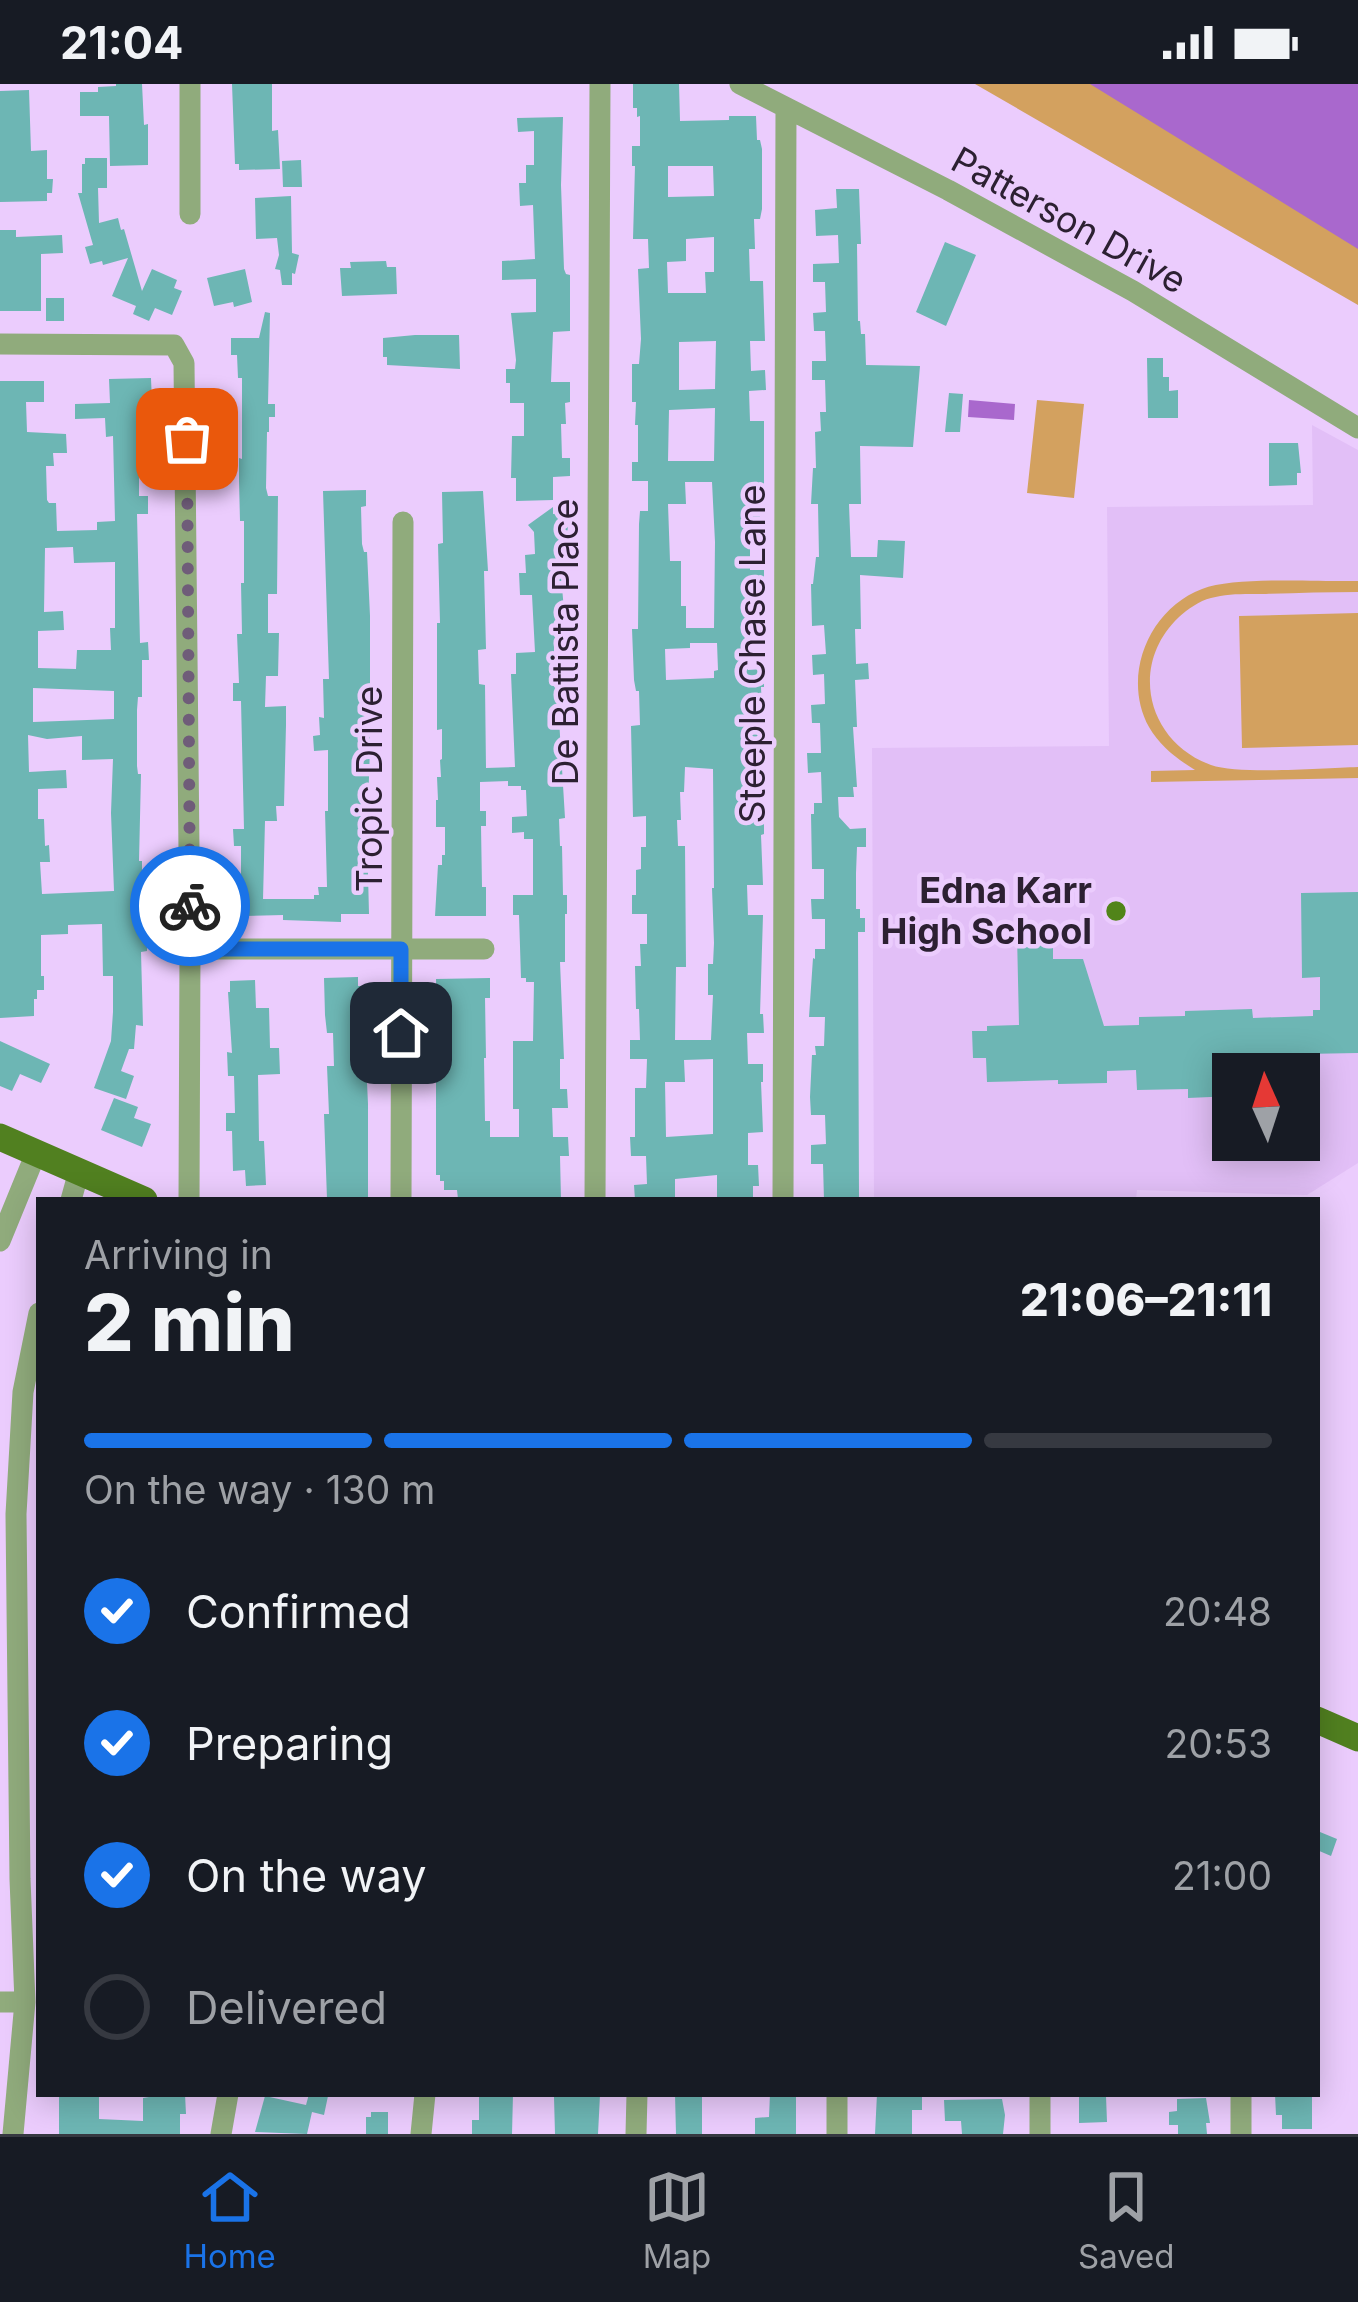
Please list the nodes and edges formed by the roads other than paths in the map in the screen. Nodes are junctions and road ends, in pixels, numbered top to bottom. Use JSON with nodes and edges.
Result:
{"nodes":[{"id":1,"x":190,"y":84,"type":"edge"},
{"id":2,"x":600,"y":84,"type":"edge"},
{"id":3,"x":740,"y":84,"type":"edge"},
{"id":4,"x":786,"y":108,"type":"junction"},
{"id":5,"x":190,"y":214,"type":"dead end"},
{"id":6,"x":0,"y":344,"type":"edge"},
{"id":7,"x":1358,"y":428,"type":"edge"},
{"id":8,"x":403,"y":522,"type":"dead end"},
{"id":9,"x":190,"y":949,"type":"junction"},
{"id":10,"x":401,"y":949,"type":"junction"},
{"id":11,"x":484,"y":949,"type":"dead end"},
{"id":12,"x":0,"y":1136,"type":"edge"},
{"id":13,"x":36,"y":1153,"type":"junction"},
{"id":14,"x":80,"y":1171,"type":"junction"},
{"id":15,"x":72,"y":1197,"type":"edge"},
{"id":16,"x":137,"y":1197,"type":"edge"},
{"id":17,"x":189,"y":1197,"type":"edge"},
{"id":18,"x":401,"y":1197,"type":"edge"},
{"id":19,"x":596,"y":1197,"type":"edge"},
{"id":20,"x":784,"y":1197,"type":"edge"},
{"id":21,"x":0,"y":1241,"type":"edge"},
{"id":22,"x":36,"y":1330,"type":"edge"},
{"id":23,"x":8,"y":1598,"type":"edge"},
{"id":24,"x":1320,"y":1721,"type":"edge"},
{"id":25,"x":1358,"y":1738,"type":"edge"},
{"id":26,"x":0,"y":2002,"type":"edge"},
{"id":27,"x":25,"y":2002,"type":"junction"},
{"id":28,"x":11,"y":2045,"type":"edge"},
{"id":29,"x":227,"y":2097,"type":"edge"},
{"id":30,"x":425,"y":2097,"type":"edge"},
{"id":31,"x":638,"y":2097,"type":"edge"},
{"id":32,"x":837,"y":2097,"type":"edge"},
{"id":33,"x":1040,"y":2097,"type":"edge"},
{"id":34,"x":1241,"y":2097,"type":"edge"},
{"id":35,"x":13,"y":2134,"type":"edge"},
{"id":36,"x":221,"y":2134,"type":"edge"},
{"id":37,"x":422,"y":2134,"type":"edge"},
{"id":38,"x":636,"y":2134,"type":"edge"},
{"id":39,"x":837,"y":2134,"type":"edge"},
{"id":40,"x":1040,"y":2134,"type":"edge"},
{"id":41,"x":1241,"y":2134,"type":"edge"}],
"edges":[{"from":1,"to":5,"type":"street"},
{"from":2,"to":19,"type":"street","name":"De Battista Place"},
{"from":3,"to":4,"type":"street","name":"Patterson Drive"},
{"from":4,"to":7,"type":"street","name":"Patterson Drive"},
{"from":4,"to":20,"type":"street","name":"Steeple Chase Lane"},
{"from":6,"to":9,"type":"street"},
{"from":8,"to":10,"type":"street","name":"Tropic Drive"},
{"from":9,"to":10,"type":"street"},
{"from":9,"to":17,"type":"street"},
{"from":10,"to":11,"type":"street"},
{"from":10,"to":18,"type":"street","name":"Tropic Drive"},
{"from":12,"to":13,"type":"main road"},
{"from":13,"to":14,"type":"main road"},
{"from":13,"to":21,"type":"street"},
{"from":14,"to":15,"type":"street"},
{"from":14,"to":16,"type":"main road"},
{"from":22,"to":23,"type":"street"},
{"from":23,"to":27,"type":"street"},
{"from":24,"to":25,"type":"main road"},
{"from":26,"to":27,"type":"street"},
{"from":27,"to":28,"type":"street"},
{"from":28,"to":35,"type":"street"},
{"from":29,"to":36,"type":"street"},
{"from":30,"to":37,"type":"street"},
{"from":31,"to":38,"type":"street"},
{"from":32,"to":39,"type":"street"},
{"from":33,"to":40,"type":"street"},
{"from":34,"to":41,"type":"street"}]}
